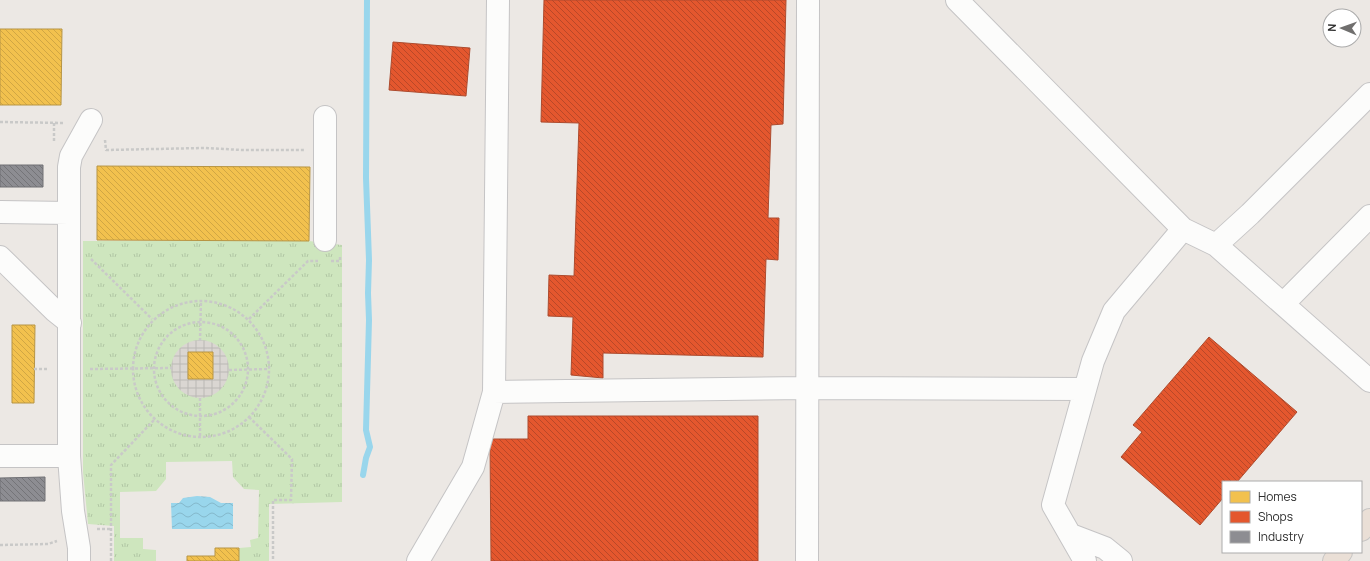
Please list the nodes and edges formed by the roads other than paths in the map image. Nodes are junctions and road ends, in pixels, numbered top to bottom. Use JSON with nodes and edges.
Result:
{"nodes":[{"id":1,"x":498,"y":0,"type":"edge"},
{"id":2,"x":808,"y":0,"type":"edge"},
{"id":3,"x":958,"y":0,"type":"edge"},
{"id":4,"x":1370,"y":94,"type":"edge"},
{"id":5,"x":324,"y":117,"type":"dead end"},
{"id":6,"x":96,"y":129,"type":"road end"},
{"id":7,"x":0,"y":212,"type":"edge"},
{"id":8,"x":69,"y":213,"type":"junction"},
{"id":9,"x":1370,"y":216,"type":"edge"},
{"id":10,"x":1183,"y":229,"type":"junction"},
{"id":11,"x":325,"y":240,"type":"dead end"},
{"id":12,"x":1216,"y":245,"type":"junction"},
{"id":13,"x":0,"y":257,"type":"edge"},
{"id":14,"x":1283,"y":304,"type":"junction"},
{"id":15,"x":70,"y":323,"type":"junction"},
{"id":16,"x":1370,"y":381,"type":"edge"},
{"id":17,"x":807,"y":388,"type":"junction"},
{"id":18,"x":1084,"y":389,"type":"junction"},
{"id":19,"x":494,"y":392,"type":"junction"},
{"id":20,"x":0,"y":456,"type":"edge"},
{"id":21,"x":69,"y":456,"type":"junction"},
{"id":22,"x":1370,"y":520,"type":"edge"},
{"id":23,"x":1362,"y":529,"type":"edge"},
{"id":24,"x":1071,"y":535,"type":"junction"},
{"id":25,"x":1341,"y":553,"type":"edge"},
{"id":26,"x":79,"y":561,"type":"edge"},
{"id":27,"x":418,"y":561,"type":"edge"},
{"id":28,"x":807,"y":561,"type":"edge"},
{"id":29,"x":1085,"y":561,"type":"edge"},
{"id":30,"x":1120,"y":561,"type":"edge"},
{"id":31,"x":1334,"y":561,"type":"edge"}],
"edges":[{"from":1,"to":19,"type":"street"},
{"from":2,"to":17,"type":"street"},
{"from":3,"to":10,"type":"street"},
{"from":4,"to":12,"type":"street"},
{"from":5,"to":11,"type":"street"},
{"from":6,"to":8,"type":"street"},
{"from":7,"to":8,"type":"street"},
{"from":8,"to":15,"type":"street"},
{"from":9,"to":14,"type":"street"},
{"from":10,"to":12,"type":"street"},
{"from":10,"to":18,"type":"street"},
{"from":12,"to":14,"type":"street"},
{"from":13,"to":15,"type":"street"},
{"from":14,"to":16,"type":"street"},
{"from":15,"to":21,"type":"street"},
{"from":17,"to":18,"type":"street"},
{"from":17,"to":19,"type":"street"},
{"from":17,"to":28,"type":"street"},
{"from":18,"to":24,"type":"street"},
{"from":19,"to":27,"type":"street"},
{"from":20,"to":21,"type":"street"},
{"from":21,"to":26,"type":"street"},
{"from":22,"to":23,"type":"highway"},
{"from":24,"to":29,"type":"street"},
{"from":24,"to":30,"type":"street"},
{"from":25,"to":31,"type":"highway"}]}
